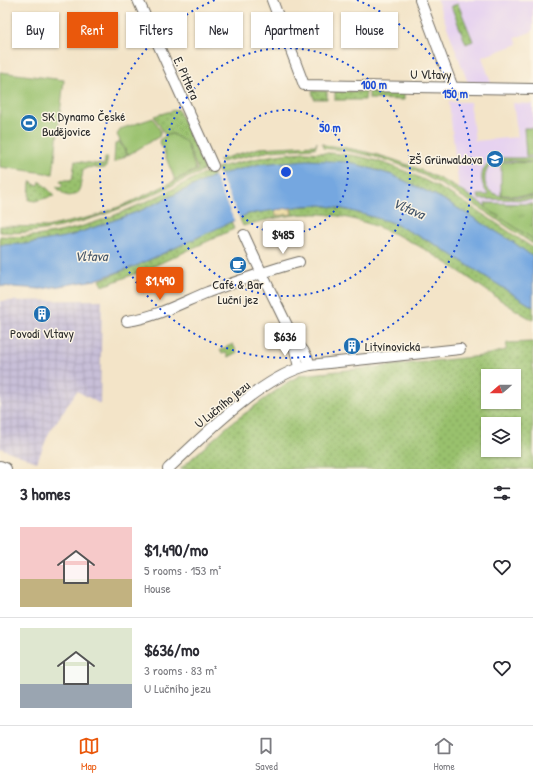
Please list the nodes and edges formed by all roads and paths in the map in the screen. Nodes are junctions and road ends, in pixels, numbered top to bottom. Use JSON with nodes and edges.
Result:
{"nodes":[{"id":1,"x":138,"y":0,"type":"edge"},
{"id":2,"x":272,"y":0,"type":"edge"},
{"id":3,"x":420,"y":0,"type":"edge"},
{"id":4,"x":453,"y":88,"type":"junction"},
{"id":5,"x":533,"y":90,"type":"edge"},
{"id":6,"x":213,"y":166,"type":"dead end"},
{"id":7,"x":244,"y":235,"type":"dead end"},
{"id":8,"x":299,"y":262,"type":"dead end"},
{"id":9,"x":260,"y":273,"type":"junction"},
{"id":10,"x":127,"y":320,"type":"dead end"},
{"id":11,"x":296,"y":344,"type":"junction"},
{"id":12,"x":460,"y":349,"type":"dead end"},
{"id":13,"x":310,"y":364,"type":"junction"},
{"id":14,"x":299,"y":367,"type":"junction"},
{"id":15,"x":0,"y":467,"type":"edge"},
{"id":16,"x":4,"y":469,"type":"edge"},
{"id":17,"x":168,"y":469,"type":"edge"}],
"edges":[{"from":1,"to":6,"type":"street","name":"E. Pittera"},
{"from":2,"to":4,"type":"street","name":"U Vltavy"},
{"from":3,"to":4,"type":"street"},
{"from":4,"to":5,"type":"street","name":"U Vltavy"},
{"from":7,"to":9,"type":"street"},
{"from":8,"to":9,"type":"street"},
{"from":9,"to":10,"type":"street"},
{"from":9,"to":11,"type":"street"},
{"from":11,"to":13,"type":"street"},
{"from":11,"to":14,"type":"street"},
{"from":12,"to":13,"type":"street","name":"U Lučního jezu"},
{"from":13,"to":14,"type":"street","name":"U Lučního jezu"},
{"from":14,"to":17,"type":"street","name":"U Lučního jezu"},
{"from":15,"to":16,"type":"main road"}]}
